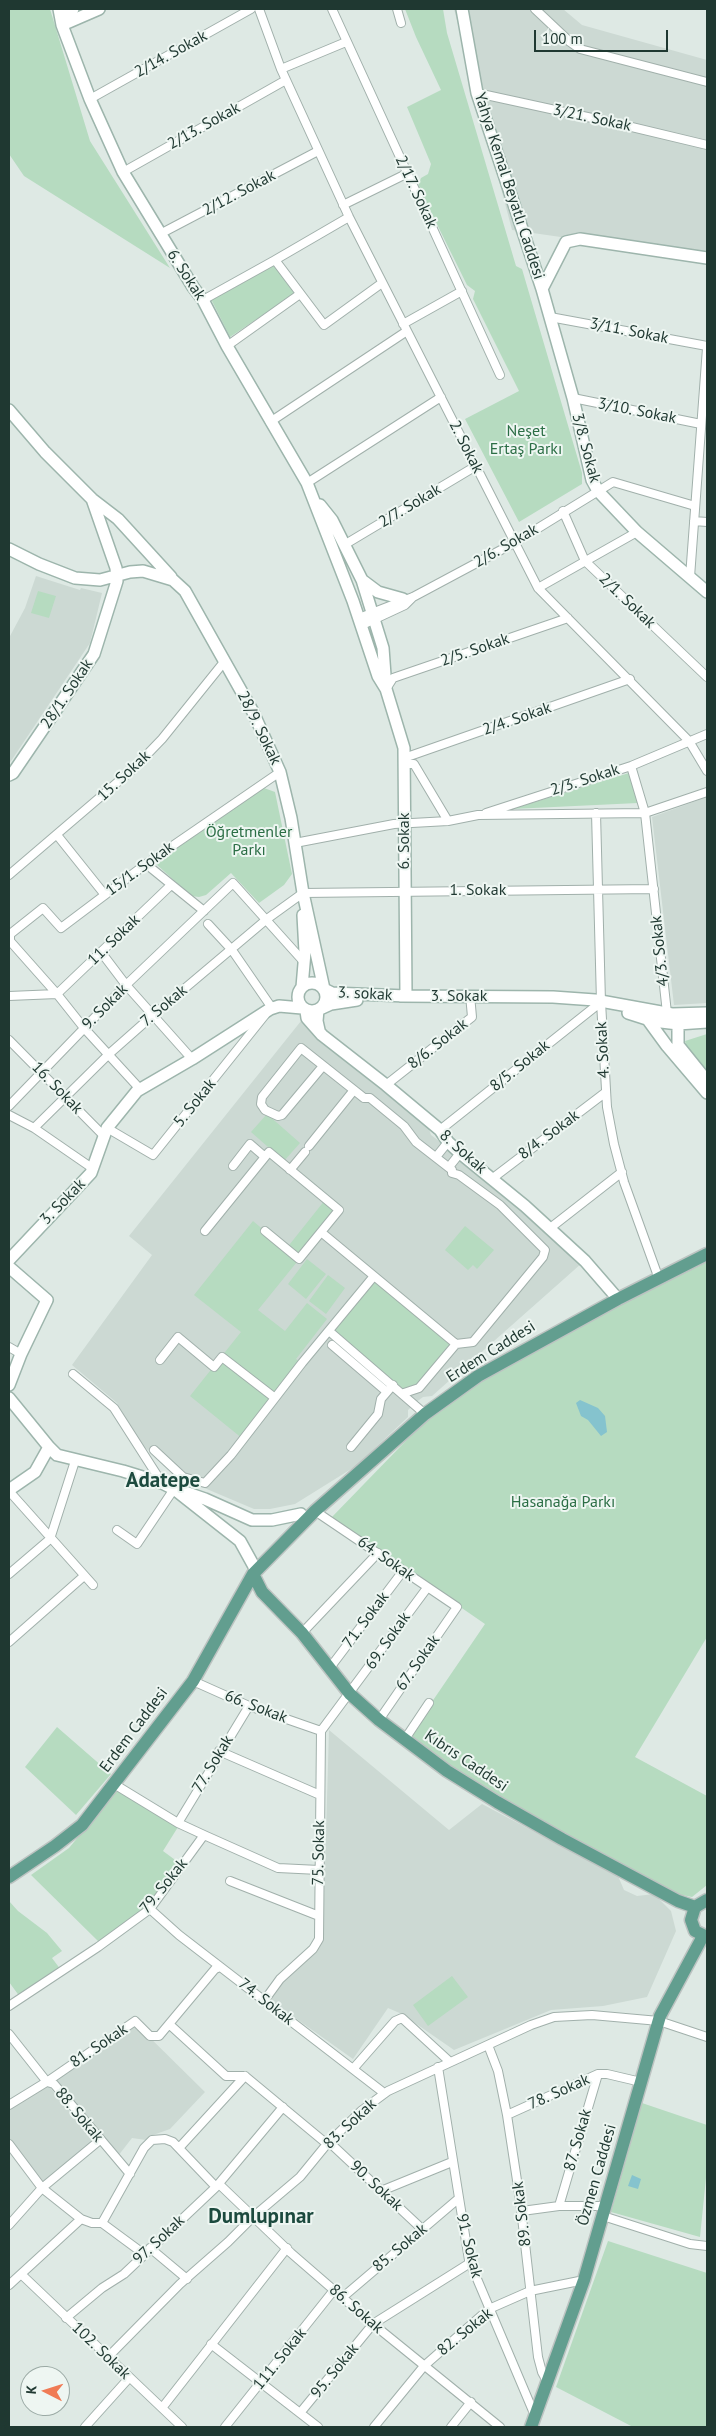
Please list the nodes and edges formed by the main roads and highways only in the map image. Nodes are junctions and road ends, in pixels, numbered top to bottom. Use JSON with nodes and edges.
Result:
{"nodes":[{"id":1,"x":99,"y":9,"type":"edge"},
{"id":2,"x":462,"y":9,"type":"edge"},
{"id":3,"x":65,"y":14,"type":"edge"},
{"id":4,"x":707,"y":258,"type":"edge"},
{"id":5,"x":542,"y":289,"type":"junction"},
{"id":6,"x":9,"y":410,"type":"edge"},
{"id":7,"x":92,"y":499,"type":"junction"},
{"id":8,"x":314,"y":499,"type":"junction"},
{"id":9,"x":9,"y":549,"type":"edge"},
{"id":10,"x":117,"y":575,"type":"junction"},
{"id":11,"x":173,"y":580,"type":"junction"},
{"id":12,"x":362,"y":580,"type":"junction"},
{"id":13,"x":707,"y":592,"type":"edge"},
{"id":14,"x":408,"y":598,"type":"road end"},
{"id":15,"x":386,"y":689,"type":"junction"},
{"id":16,"x":9,"y":775,"type":"edge"},
{"id":17,"x":303,"y":893,"type":"junction"},
{"id":18,"x":302,"y":987,"type":"junction"},
{"id":19,"x":324,"y":989,"type":"junction"},
{"id":20,"x":406,"y":996,"type":"junction"},
{"id":21,"x":601,"y":1002,"type":"junction"},
{"id":22,"x":304,"y":1009,"type":"junction"},
{"id":23,"x":318,"y":1010,"type":"junction"},
{"id":24,"x":707,"y":1013,"type":"edge"},
{"id":25,"x":667,"y":1014,"type":"junction"},
{"id":26,"x":648,"y":1020,"type":"junction"},
{"id":27,"x":707,"y":1022,"type":"edge"},
{"id":28,"x":678,"y":1024,"type":"junction"},
{"id":29,"x":319,"y":1030,"type":"junction"},
{"id":30,"x":707,"y":1080,"type":"edge"},
{"id":31,"x":707,"y":1093,"type":"edge"},
{"id":32,"x":707,"y":1254,"type":"edge"},
{"id":33,"x":9,"y":1260,"type":"edge"},
{"id":34,"x":9,"y":1268,"type":"edge"},
{"id":35,"x":618,"y":1299,"type":"junction"},
{"id":36,"x":9,"y":1385,"type":"edge"},
{"id":37,"x":9,"y":1398,"type":"edge"},
{"id":38,"x":48,"y":1447,"type":"junction"},
{"id":39,"x":174,"y":1489,"type":"junction"},
{"id":40,"x":9,"y":1491,"type":"edge"},
{"id":41,"x":315,"y":1511,"type":"junction"},
{"id":42,"x":301,"y":1514,"type":"junction"},
{"id":43,"x":255,"y":1570,"type":"junction"},
{"id":44,"x":9,"y":1877,"type":"edge"},
{"id":45,"x":701,"y":1904,"type":"edge"},
{"id":46,"x":702,"y":1935,"type":"edge"},
{"id":47,"x":531,"y":2427,"type":"edge"}],
"edges":[{"from":1,"to":3,"type":"main road"},
{"from":2,"to":5,"type":"main road","name":"Yahya Kemal Beyatlı Caddesi"},
{"from":3,"to":8,"type":"main road","name":"6. Sokak"},
{"from":4,"to":5,"type":"main road","name":"Yahya Kemal Beyatlı Caddesi"},
{"from":5,"to":13,"type":"main road","name":"3/8. Sokak"},
{"from":6,"to":7,"type":"main road","name":"28/9. Sokak"},
{"from":7,"to":10,"type":"main road","name":"28/9. Sokak"},
{"from":7,"to":11,"type":"main road","name":"28/9. Sokak"},
{"from":8,"to":12,"type":"main road","name":"6. Sokak"},
{"from":8,"to":15,"type":"main road","name":"6. Sokak"},
{"from":9,"to":10,"type":"main road"},
{"from":10,"to":11,"type":"main road"},
{"from":10,"to":16,"type":"main road","name":"28/1. Sokak"},
{"from":11,"to":17,"type":"main road","name":"28/9. Sokak"},
{"from":12,"to":14,"type":"main road"},
{"from":12,"to":15,"type":"main road","name":"6. Sokak"},
{"from":15,"to":20,"type":"main road","name":"6. Sokak"},
{"from":17,"to":18,"type":"main road","name":"28/9. Sokak"},
{"from":17,"to":19,"type":"main road","name":"28/9. Sokak"},
{"from":18,"to":19,"type":"main road"},
{"from":18,"to":22,"type":"main road"},
{"from":19,"to":20,"type":"main road","name":"3. sokak"},
{"from":19,"to":23,"type":"main road"},
{"from":20,"to":21,"type":"main road","name":"3. Sokak"},
{"from":20,"to":23,"type":"main road","name":"3. Sokak"},
{"from":21,"to":25,"type":"main road","name":"3. Sokak"},
{"from":21,"to":26,"type":"main road","name":"3. Sokak"},
{"from":22,"to":23,"type":"main road"},
{"from":22,"to":29,"type":"main road","name":"8. Sokak"},
{"from":22,"to":33,"type":"main road","name":"3. Sokak"},
{"from":23,"to":29,"type":"main road"},
{"from":24,"to":25,"type":"main road","name":"3. Sokak"},
{"from":25,"to":28,"type":"main road"},
{"from":26,"to":28,"type":"main road","name":"3. Sokak"},
{"from":26,"to":31,"type":"main road"},
{"from":27,"to":28,"type":"main road","name":"3. Sokak"},
{"from":28,"to":30,"type":"main road"},
{"from":29,"to":35,"type":"main road","name":"8. Sokak"},
{"from":32,"to":35,"type":"main road","name":"Erdem Caddesi"},
{"from":34,"to":36,"type":"main road"},
{"from":35,"to":41,"type":"main road","name":"Erdem Caddesi"},
{"from":37,"to":38,"type":"main road"},
{"from":38,"to":39,"type":"main road"},
{"from":38,"to":40,"type":"main road"},
{"from":39,"to":42,"type":"main road"},
{"from":39,"to":43,"type":"main road"},
{"from":41,"to":42,"type":"main road","name":"Erdem Caddesi"},
{"from":41,"to":43,"type":"main road","name":"Erdem Caddesi"},
{"from":42,"to":43,"type":"main road","name":"Erdem Caddesi"},
{"from":43,"to":44,"type":"main road","name":"Erdem Caddesi"},
{"from":43,"to":45,"type":"main road","name":"Kıbrıs Caddesi"},
{"from":45,"to":46,"type":"main road"},
{"from":46,"to":47,"type":"main road","name":"Özmen Caddesi"}]}
